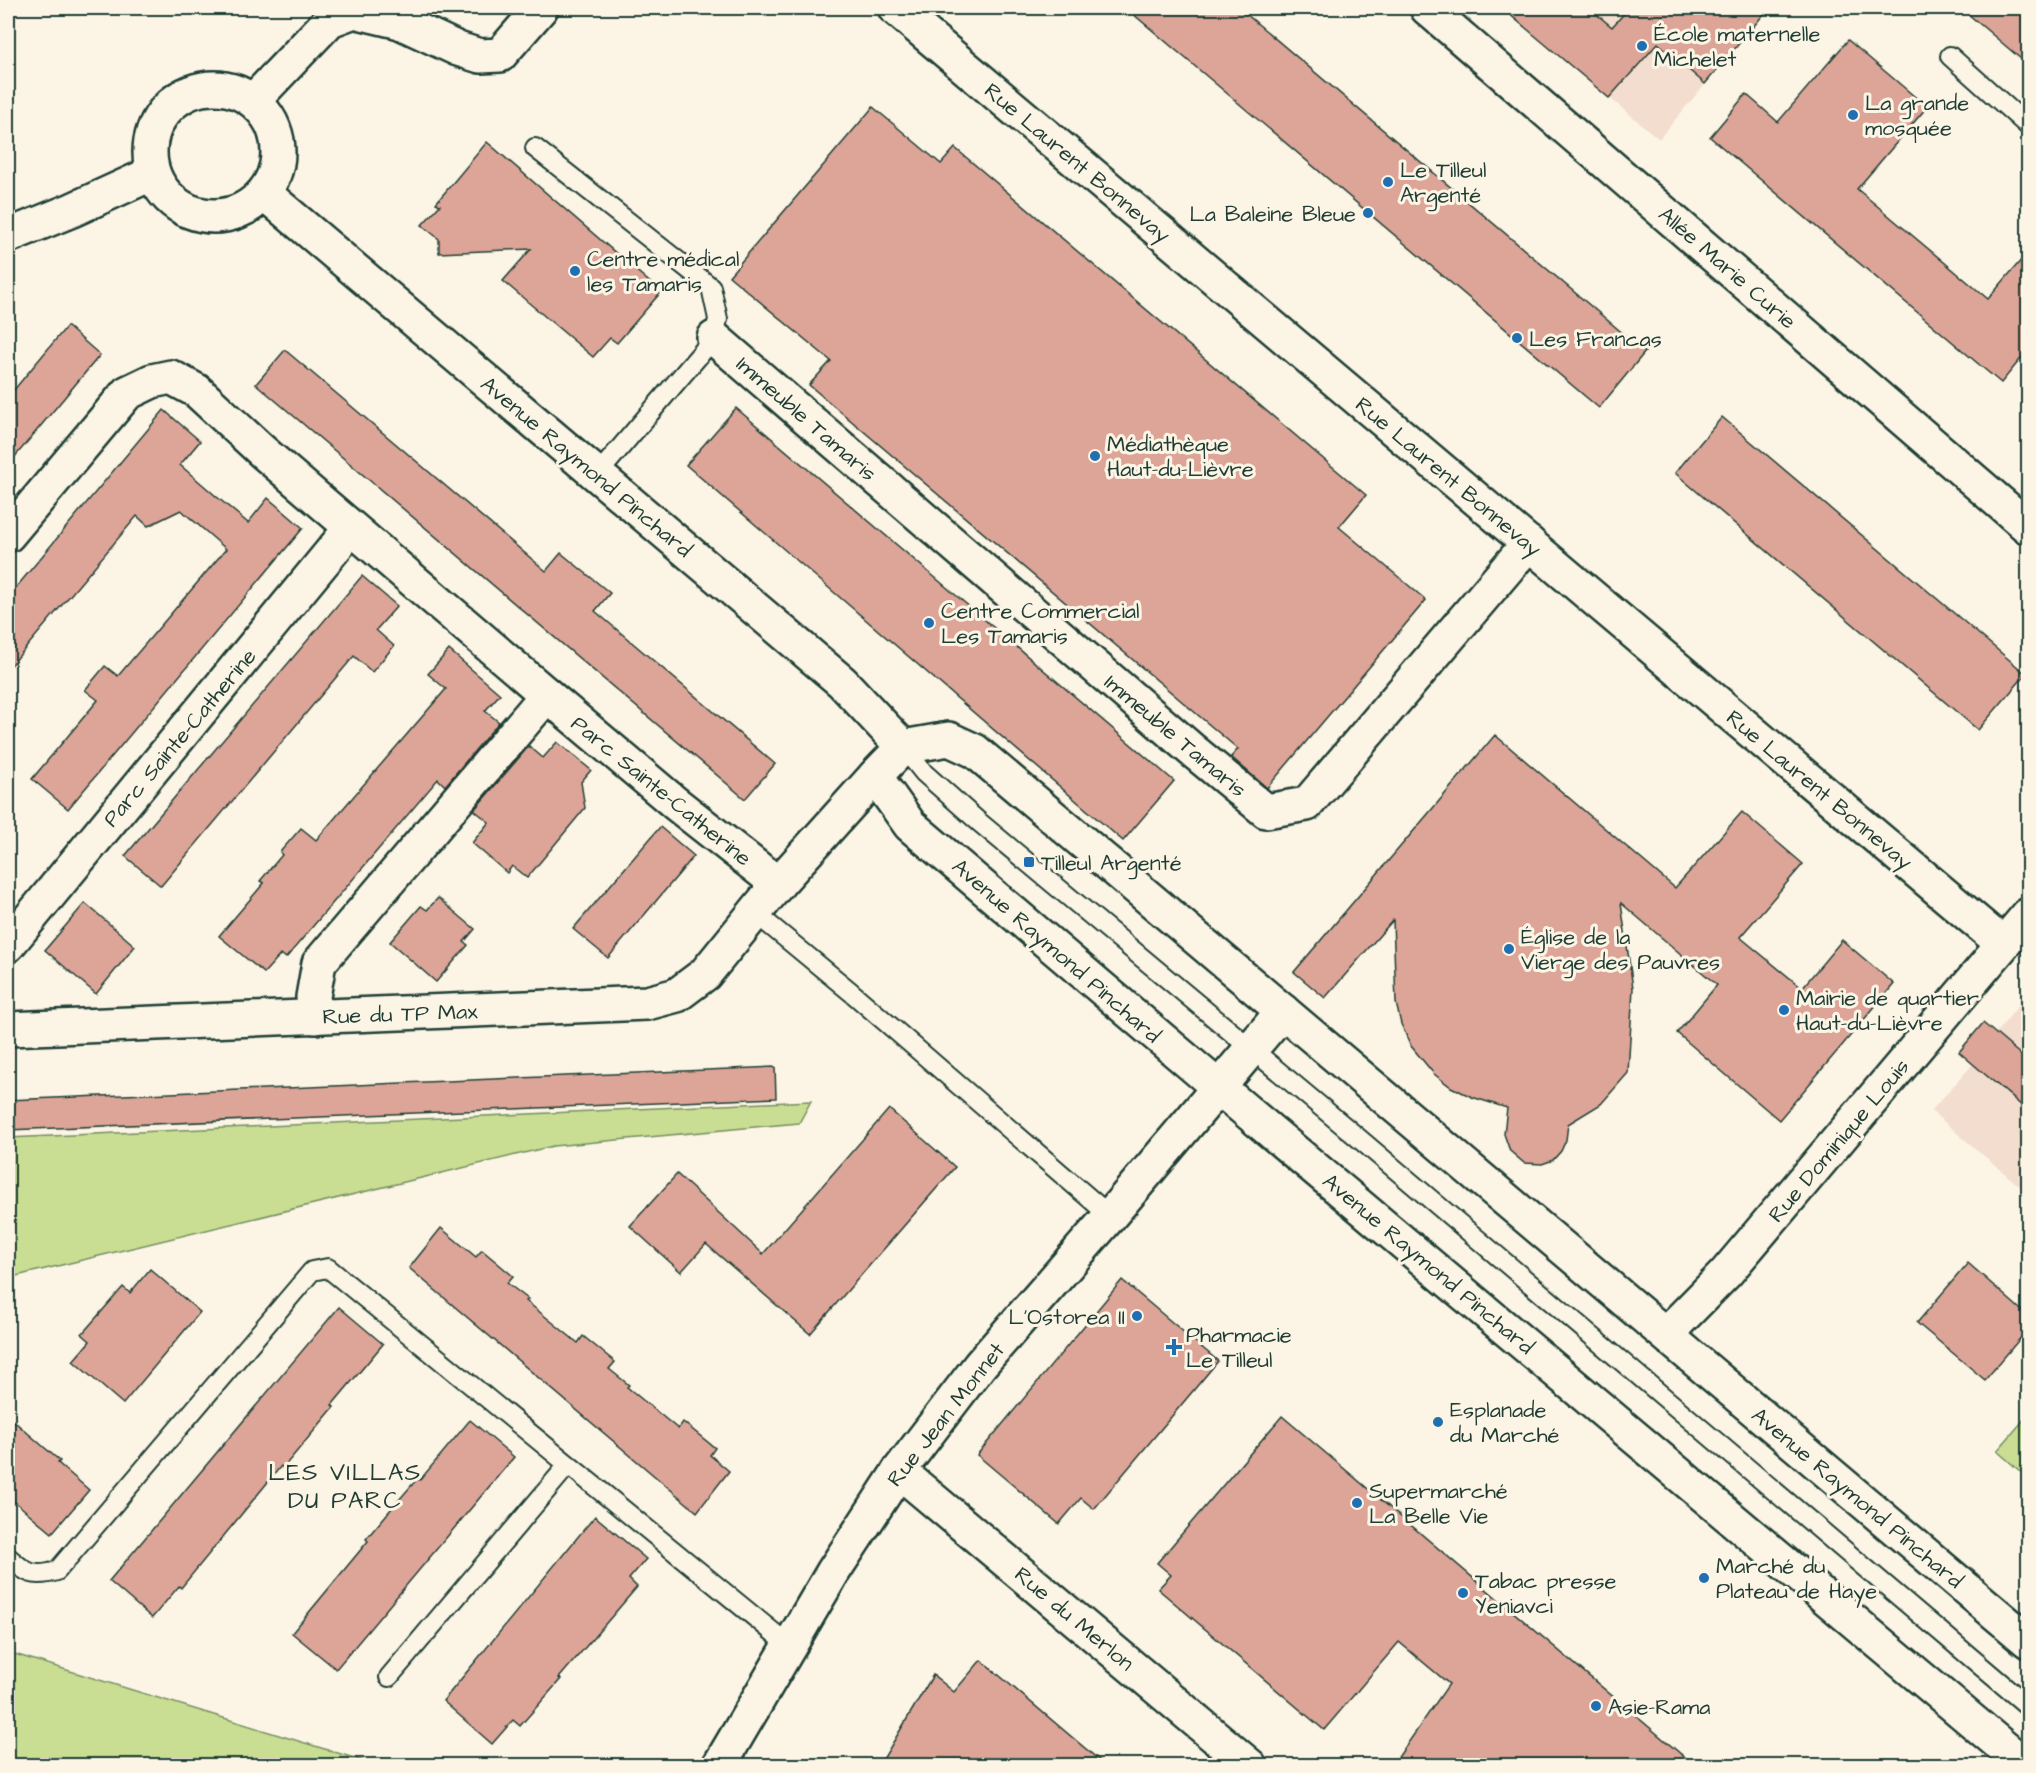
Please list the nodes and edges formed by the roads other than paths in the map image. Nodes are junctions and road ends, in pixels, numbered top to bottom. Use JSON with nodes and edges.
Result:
{"nodes":[{"id":1,"x":541,"y":8,"type":"edge"},
{"id":2,"x":895,"y":8,"type":"edge"},
{"id":3,"x":1427,"y":8,"type":"edge"},
{"id":4,"x":1950,"y":56,"type":"dead end"},
{"id":5,"x":254,"y":100,"type":"junction"},
{"id":6,"x":2028,"y":126,"type":"edge"},
{"id":7,"x":535,"y":147,"type":"dead end"},
{"id":8,"x":153,"y":173,"type":"junction"},
{"id":9,"x":264,"y":193,"type":"junction"},
{"id":10,"x":8,"y":236,"type":"edge"},
{"id":11,"x":714,"y":338,"type":"junction"},
{"id":12,"x":597,"y":475,"type":"junction"},
{"id":13,"x":2025,"y":516,"type":"edge"},
{"id":14,"x":351,"y":528,"type":"junction"},
{"id":15,"x":8,"y":536,"type":"edge"},
{"id":16,"x":1529,"y":543,"type":"junction"},
{"id":17,"x":547,"y":695,"type":"junction"},
{"id":18,"x":903,"y":747,"type":"junction"},
{"id":19,"x":875,"y":776,"type":"junction"},
{"id":20,"x":778,"y":884,"type":"junction"},
{"id":21,"x":754,"y":912,"type":"junction"},
{"id":22,"x":2028,"y":915,"type":"edge"},
{"id":23,"x":2003,"y":944,"type":"junction"},
{"id":24,"x":8,"y":945,"type":"edge"},
{"id":25,"x":1283,"y":1011,"type":"junction"},
{"id":26,"x":315,"y":1017,"type":"junction"},
{"id":27,"x":8,"y":1029,"type":"edge"},
{"id":28,"x":1251,"y":1048,"type":"junction"},
{"id":29,"x":1218,"y":1087,"type":"junction"},
{"id":30,"x":1110,"y":1216,"type":"junction"},
{"id":31,"x":1666,"y":1334,"type":"junction"},
{"id":32,"x":568,"y":1465,"type":"junction"},
{"id":33,"x":899,"y":1471,"type":"junction"},
{"id":34,"x":8,"y":1557,"type":"edge"},
{"id":35,"x":2028,"y":1641,"type":"edge"},
{"id":36,"x":790,"y":1646,"type":"junction"},
{"id":37,"x":389,"y":1677,"type":"dead end"},
{"id":38,"x":2028,"y":1706,"type":"edge"},
{"id":39,"x":719,"y":1766,"type":"edge"},
{"id":40,"x":1251,"y":1766,"type":"edge"},
{"id":41,"x":2026,"y":1766,"type":"edge"}],
"edges":[{"from":1,"to":5,"type":"street"},
{"from":2,"to":16,"type":"street","name":"Rue Laurent Bonnevay"},
{"from":3,"to":13,"type":"street","name":"Allée Marie Curie"},
{"from":4,"to":6,"type":"lane"},
{"from":5,"to":8,"type":"street"},
{"from":5,"to":9,"type":"street"},
{"from":7,"to":11,"type":"lane"},
{"from":8,"to":9,"type":"street"},
{"from":8,"to":10,"type":"street"},
{"from":9,"to":12,"type":"street","name":"Avenue Raymond Pinchard"},
{"from":11,"to":12,"type":"lane"},
{"from":11,"to":16,"type":"street","name":"Immeuble Tamaris"},
{"from":12,"to":18,"type":"street","name":"Avenue Raymond Pinchard"},
{"from":14,"to":15,"type":"street","name":"Parc Sainte-Catherine"},
{"from":14,"to":17,"type":"street","name":"Parc Sainte-Catherine"},
{"from":14,"to":24,"type":"street","name":"Parc Sainte-Catherine"},
{"from":16,"to":23,"type":"street","name":"Rue Laurent Bonnevay"},
{"from":17,"to":20,"type":"street","name":"Parc Sainte-Catherine"},
{"from":17,"to":26,"type":"street"},
{"from":18,"to":19,"type":"street"},
{"from":18,"to":25,"type":"street","name":"Avenue Raymond Pinchard"},
{"from":18,"to":28,"type":"lane","name":"Avenue Raymond Pinchard"},
{"from":19,"to":20,"type":"street"},
{"from":19,"to":29,"type":"street","name":"Avenue Raymond Pinchard"},
{"from":20,"to":21,"type":"street"},
{"from":21,"to":26,"type":"street","name":"Rue du TP Max"},
{"from":21,"to":30,"type":"lane"},
{"from":22,"to":23,"type":"street","name":"Rue Dominique Louis"},
{"from":23,"to":31,"type":"street","name":"Rue Dominique Louis"},
{"from":25,"to":28,"type":"street","name":"Rue Jean Monnet"},
{"from":25,"to":31,"type":"street","name":"Avenue Raymond Pinchard"},
{"from":26,"to":27,"type":"street","name":"Rue du TP Max"},
{"from":28,"to":29,"type":"street","name":"Rue Jean Monnet"},
{"from":28,"to":38,"type":"lane","name":"Avenue Raymond Pinchard"},
{"from":29,"to":30,"type":"street","name":"Rue Jean Monnet"},
{"from":29,"to":41,"type":"street","name":"Avenue Raymond Pinchard"},
{"from":30,"to":33,"type":"street","name":"Rue Jean Monnet"},
{"from":31,"to":35,"type":"street","name":"Avenue Raymond Pinchard"},
{"from":32,"to":34,"type":"lane"},
{"from":32,"to":36,"type":"lane"},
{"from":32,"to":37,"type":"lane"},
{"from":33,"to":36,"type":"street","name":"Rue Jean Monnet"},
{"from":33,"to":40,"type":"street","name":"Rue du Merlon"},
{"from":36,"to":39,"type":"street","name":"Rue Jean Monnet"}]}
